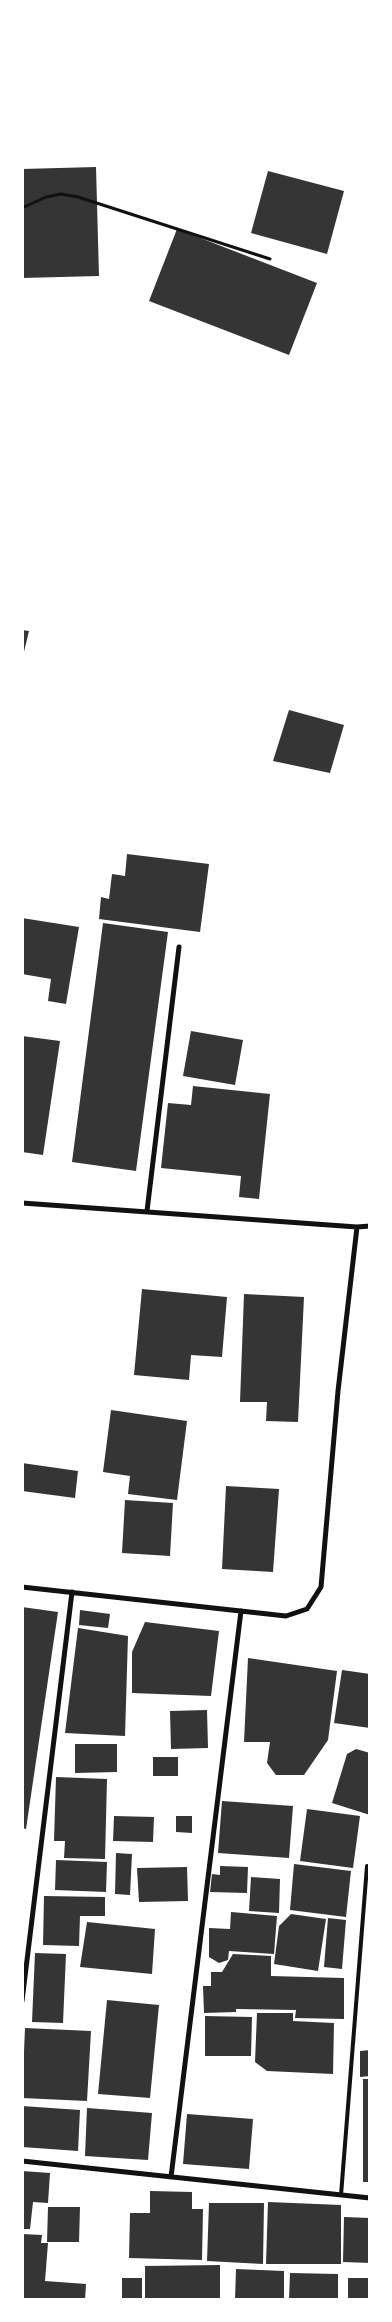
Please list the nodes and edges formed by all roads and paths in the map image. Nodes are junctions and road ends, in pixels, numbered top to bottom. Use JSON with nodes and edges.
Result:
{"nodes":[{"id":1,"x":22,"y":208,"type":"edge"},
{"id":2,"x":270,"y":259,"type":"dead end"},
{"id":3,"x":179,"y":947,"type":"dead end"},
{"id":4,"x":22,"y":1203,"type":"edge"},
{"id":5,"x":147,"y":1211,"type":"junction"},
{"id":6,"x":370,"y":1226,"type":"edge"},
{"id":7,"x":357,"y":1227,"type":"junction"},
{"id":8,"x":22,"y":1587,"type":"edge"},
{"id":9,"x":72,"y":1592,"type":"junction"},
{"id":10,"x":241,"y":1611,"type":"junction"},
{"id":11,"x":367,"y":1866,"type":"dead end"},
{"id":12,"x":22,"y":2001,"type":"edge"},
{"id":13,"x":22,"y":2161,"type":"edge"},
{"id":14,"x":171,"y":2177,"type":"junction"},
{"id":15,"x":341,"y":2194,"type":"junction"},
{"id":16,"x":370,"y":2198,"type":"edge"}],
"edges":[{"from":1,"to":2,"type":"path"},
{"from":3,"to":5,"type":"street"},
{"from":4,"to":5,"type":"street"},
{"from":5,"to":7,"type":"street"},
{"from":6,"to":7,"type":"street"},
{"from":7,"to":10,"type":"street"},
{"from":8,"to":9,"type":"street"},
{"from":9,"to":10,"type":"street"},
{"from":9,"to":12,"type":"street"},
{"from":10,"to":14,"type":"street"},
{"from":11,"to":15,"type":"lane"},
{"from":13,"to":14,"type":"street"},
{"from":14,"to":15,"type":"street"},
{"from":15,"to":16,"type":"street"}]}
